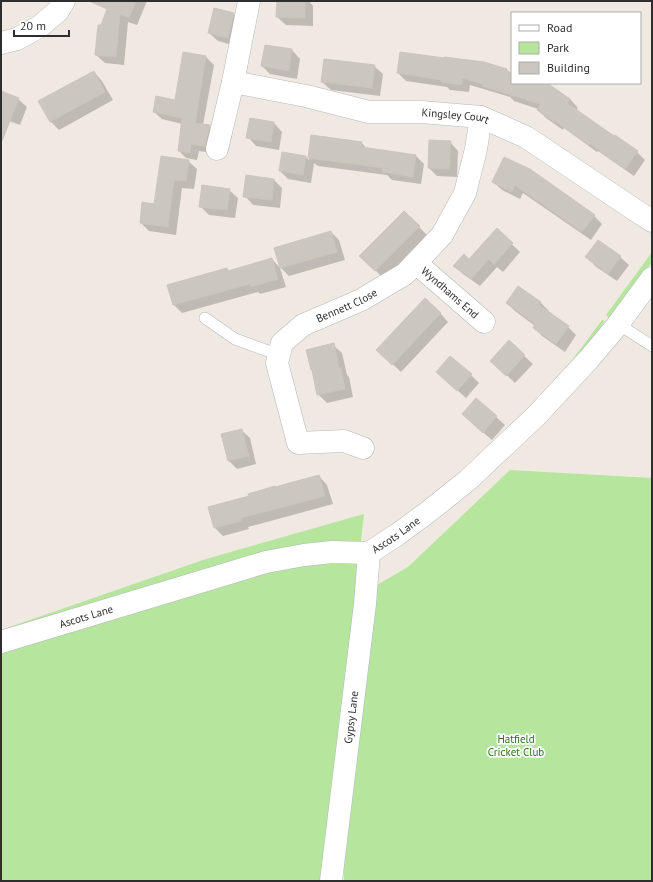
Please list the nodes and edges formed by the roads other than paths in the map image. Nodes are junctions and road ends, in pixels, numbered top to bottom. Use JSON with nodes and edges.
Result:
{"nodes":[{"id":1,"x":64,"y":1,"type":"edge"},
{"id":2,"x":249,"y":1,"type":"edge"},
{"id":3,"x":1,"y":42,"type":"edge"},
{"id":4,"x":233,"y":82,"type":"junction"},
{"id":5,"x":481,"y":117,"type":"junction"},
{"id":6,"x":217,"y":150,"type":"dead end"},
{"id":7,"x":652,"y":221,"type":"edge"},
{"id":8,"x":416,"y":263,"type":"junction"},
{"id":9,"x":652,"y":278,"type":"edge"},
{"id":10,"x":205,"y":318,"type":"dead end"},
{"id":11,"x":484,"y":322,"type":"dead end"},
{"id":12,"x":618,"y":324,"type":"junction"},
{"id":13,"x":652,"y":346,"type":"edge"},
{"id":14,"x":279,"y":355,"type":"junction"},
{"id":15,"x":363,"y":448,"type":"dead end"},
{"id":16,"x":369,"y":553,"type":"junction"},
{"id":17,"x":1,"y":642,"type":"edge"},
{"id":18,"x":332,"y":881,"type":"edge"}],
"edges":[{"from":1,"to":3,"type":"street"},
{"from":2,"to":4,"type":"street"},
{"from":4,"to":5,"type":"street","name":"Kingsley Court"},
{"from":4,"to":6,"type":"street"},
{"from":5,"to":7,"type":"street","name":"Kingsley Court"},
{"from":5,"to":8,"type":"street","name":"Bennett Close"},
{"from":8,"to":11,"type":"street","name":"Wyndhams End"},
{"from":8,"to":14,"type":"street","name":"Bennett Close"},
{"from":9,"to":12,"type":"street","name":"Ascots Lane"},
{"from":10,"to":14,"type":"lane"},
{"from":12,"to":13,"type":"lane"},
{"from":12,"to":16,"type":"street","name":"Ascots Lane"},
{"from":14,"to":15,"type":"street"},
{"from":16,"to":17,"type":"street","name":"Ascots Lane"},
{"from":16,"to":18,"type":"street","name":"Gypsy Lane"}]}
